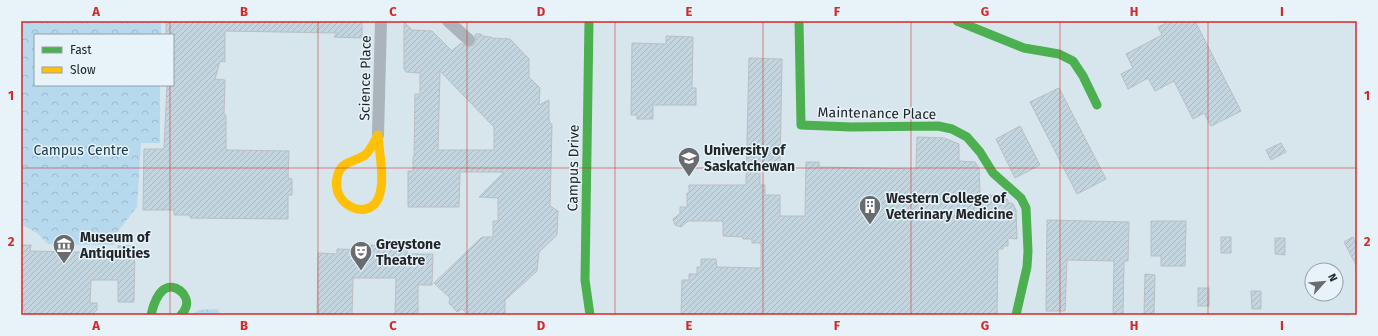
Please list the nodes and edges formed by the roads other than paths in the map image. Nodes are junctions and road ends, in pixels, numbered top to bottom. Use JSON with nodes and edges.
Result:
{"nodes":[{"id":1,"x":381,"y":21,"type":"edge"},
{"id":2,"x":448,"y":21,"type":"edge"},
{"id":3,"x":588,"y":21,"type":"edge"},
{"id":4,"x":799,"y":21,"type":"edge"},
{"id":5,"x":957,"y":21,"type":"edge"},
{"id":6,"x":469,"y":40,"type":"dead end"},
{"id":7,"x":1097,"y":105,"type":"dead end"},
{"id":8,"x":378,"y":135,"type":"junction"},
{"id":9,"x":359,"y":159,"type":"junction"},
{"id":10,"x":380,"y":168,"type":"junction"},
{"id":11,"x":151,"y":315,"type":"edge"},
{"id":12,"x":180,"y":315,"type":"edge"},
{"id":13,"x":590,"y":315,"type":"edge"},
{"id":14,"x":1016,"y":315,"type":"edge"}],
"edges":[{"from":1,"to":8,"type":"street","name":"Science Place"},
{"from":2,"to":6,"type":"street"},
{"from":3,"to":13,"type":"street","name":"Campus Drive"},
{"from":4,"to":14,"type":"street","name":"Maintenance Place"},
{"from":5,"to":7,"type":"street"},
{"from":8,"to":9,"type":"street","name":"Science Place"},
{"from":8,"to":10,"type":"street","name":"Science Place"},
{"from":9,"to":10,"type":"street"},
{"from":9,"to":10,"type":"street","name":"Science Place"},
{"from":11,"to":12,"type":"street"}]}
